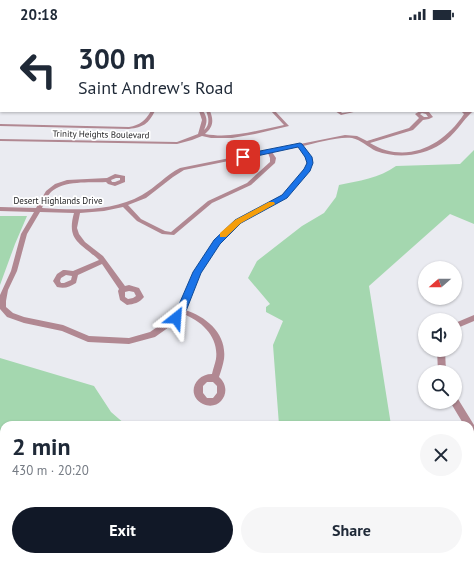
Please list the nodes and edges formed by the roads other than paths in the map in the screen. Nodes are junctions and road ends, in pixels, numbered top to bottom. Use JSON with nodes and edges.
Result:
{"nodes":[{"id":1,"x":152,"y":112,"type":"edge"},
{"id":2,"x":202,"y":112,"type":"edge"},
{"id":3,"x":208,"y":112,"type":"edge"},
{"id":4,"x":274,"y":112,"type":"edge"},
{"id":5,"x":337,"y":112,"type":"edge"},
{"id":6,"x":351,"y":112,"type":"edge"},
{"id":7,"x":468,"y":112,"type":"edge"},
{"id":8,"x":422,"y":118,"type":"dead end"},
{"id":9,"x":0,"y":125,"type":"edge"},
{"id":10,"x":200,"y":134,"type":"junction"},
{"id":11,"x":0,"y":140,"type":"edge"},
{"id":12,"x":367,"y":143,"type":"junction"},
{"id":13,"x":300,"y":145,"type":"junction"},
{"id":14,"x":269,"y":151,"type":"junction"},
{"id":15,"x":108,"y":180,"type":"dead end"},
{"id":16,"x":125,"y":205,"type":"junction"},
{"id":17,"x":0,"y":209,"type":"edge"},
{"id":18,"x":38,"y":210,"type":"junction"},
{"id":19,"x":78,"y":211,"type":"junction"},
{"id":20,"x":102,"y":261,"type":"junction"},
{"id":21,"x":74,"y":274,"type":"dead end"},
{"id":22,"x":123,"y":289,"type":"dead end"},
{"id":23,"x":181,"y":311,"type":"junction"},
{"id":24,"x":474,"y":318,"type":"edge"},
{"id":25,"x":462,"y":323,"type":"edge"},
{"id":26,"x":214,"y":379,"type":"dead end"},
{"id":27,"x":458,"y":409,"type":"edge"},
{"id":28,"x":466,"y":421,"type":"edge"}],
"edges":[{"from":1,"to":9,"type":"street"},
{"from":2,"to":10,"type":"street"},
{"from":3,"to":10,"type":"street","name":"Trinity Heights Boulevard"},
{"from":4,"to":10,"type":"street"},
{"from":5,"to":6,"type":"street"},
{"from":7,"to":12,"type":"street","name":"Desert Highlands Drive"},
{"from":8,"to":12,"type":"street"},
{"from":10,"to":11,"type":"street","name":"Trinity Heights Boulevard"},
{"from":12,"to":13,"type":"street","name":"Desert Highlands Drive"},
{"from":13,"to":14,"type":"street","name":"Desert Highlands Drive"},
{"from":13,"to":23,"type":"street"},
{"from":14,"to":16,"type":"street","name":"Desert Highlands Drive"},
{"from":14,"to":16,"type":"street"},
{"from":15,"to":18,"type":"street"},
{"from":16,"to":19,"type":"street","name":"Desert Highlands Drive"},
{"from":17,"to":18,"type":"street","name":"Desert Highlands Drive"},
{"from":18,"to":19,"type":"street","name":"Desert Highlands Drive"},
{"from":18,"to":23,"type":"street"},
{"from":19,"to":20,"type":"street"},
{"from":20,"to":21,"type":"street"},
{"from":20,"to":22,"type":"street"},
{"from":23,"to":26,"type":"street"},
{"from":24,"to":25,"type":"street"},
{"from":27,"to":28,"type":"street"}]}
